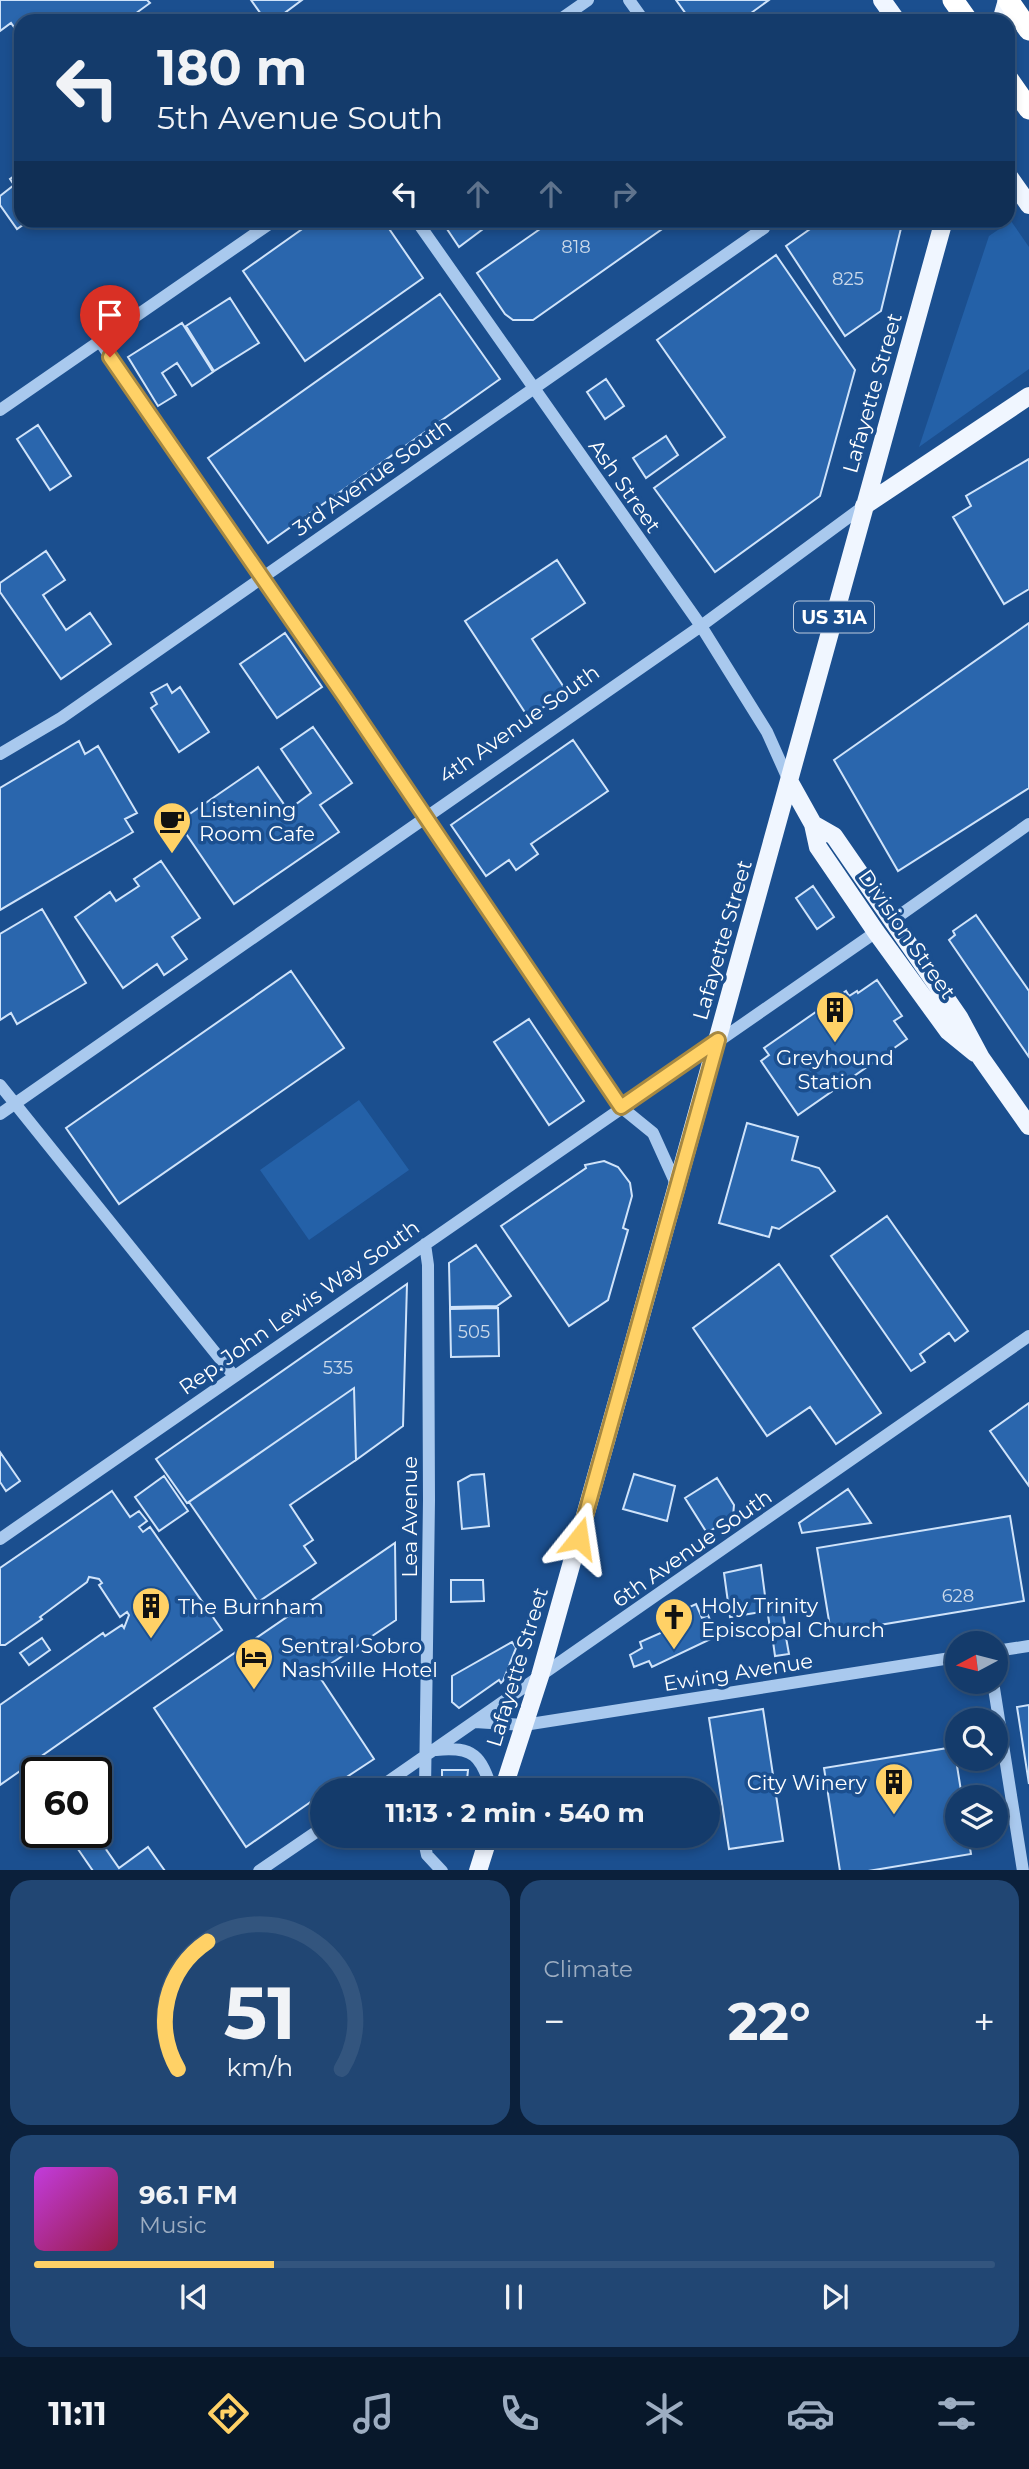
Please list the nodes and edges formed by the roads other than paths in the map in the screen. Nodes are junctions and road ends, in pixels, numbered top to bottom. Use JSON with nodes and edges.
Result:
{"nodes":[{"id":1,"x":588,"y":0,"type":"edge"},
{"id":2,"x":1007,"y":0,"type":"edge"},
{"id":3,"x":568,"y":14,"type":"edge"},
{"id":4,"x":1029,"y":30,"type":"edge"},
{"id":5,"x":1015,"y":89,"type":"edge"},
{"id":6,"x":1029,"y":109,"type":"edge"},
{"id":7,"x":1015,"y":185,"type":"edge"},
{"id":8,"x":1029,"y":205,"type":"edge"},
{"id":9,"x":263,"y":228,"type":"edge"},
{"id":10,"x":422,"y":228,"type":"edge"},
{"id":11,"x":760,"y":228,"type":"edge"},
{"id":12,"x":942,"y":228,"type":"edge"},
{"id":13,"x":99,"y":340,"type":"junction"},
{"id":14,"x":533,"y":387,"type":"junction"},
{"id":15,"x":1029,"y":396,"type":"edge"},
{"id":16,"x":2,"y":405,"type":"edge"},
{"id":17,"x":864,"y":506,"type":"junction"},
{"id":18,"x":262,"y":578,"type":"junction"},
{"id":19,"x":701,"y":626,"type":"junction"},
{"id":20,"x":0,"y":754,"type":"edge"},
{"id":21,"x":789,"y":781,"type":"junction"},
{"id":22,"x":426,"y":816,"type":"junction"},
{"id":23,"x":813,"y":824,"type":"junction"},
{"id":24,"x":1029,"y":824,"type":"edge"},
{"id":25,"x":893,"y":920,"type":"junction"},
{"id":26,"x":876,"y":932,"type":"junction"},
{"id":27,"x":718,"y":1040,"type":"junction"},
{"id":28,"x":981,"y":1058,"type":"junction"},
{"id":29,"x":0,"y":1084,"type":"edge"},
{"id":30,"x":15,"y":1104,"type":"junction"},
{"id":31,"x":621,"y":1107,"type":"junction"},
{"id":32,"x":0,"y":1114,"type":"edge"},
{"id":33,"x":1029,"y":1126,"type":"edge"},
{"id":34,"x":677,"y":1186,"type":"junction"},
{"id":35,"x":425,"y":1244,"type":"junction"},
{"id":36,"x":1029,"y":1336,"type":"edge"},
{"id":37,"x":234,"y":1376,"type":"junction"},
{"id":38,"x":0,"y":1539,"type":"edge"},
{"id":39,"x":1029,"y":1646,"type":"edge"},
{"id":40,"x":1008,"y":1649,"type":"edge"},
{"id":41,"x":945,"y":1659,"type":"edge"},
{"id":42,"x":540,"y":1676,"type":"junction"},
{"id":43,"x":995,"y":1694,"type":"edge"},
{"id":44,"x":475,"y":1722,"type":"junction"},
{"id":45,"x":524,"y":1725,"type":"junction"},
{"id":46,"x":430,"y":1753,"type":"junction"},
{"id":47,"x":394,"y":1778,"type":"edge"},
{"id":48,"x":427,"y":1778,"type":"edge"},
{"id":49,"x":487,"y":1778,"type":"edge"},
{"id":50,"x":507,"y":1778,"type":"edge"},
{"id":51,"x":310,"y":1836,"type":"edge"},
{"id":52,"x":426,"y":1848,"type":"edge"},
{"id":53,"x":485,"y":1848,"type":"edge"},
{"id":54,"x":260,"y":1870,"type":"edge"},
{"id":55,"x":441,"y":1870,"type":"edge"},
{"id":56,"x":478,"y":1870,"type":"edge"},
{"id":57,"x":1023,"y":1870,"type":"edge"}],
"edges":[{"from":1,"to":3,"type":"street"},
{"from":2,"to":4,"type":"highway"},
{"from":5,"to":6,"type":"highway"},
{"from":7,"to":8,"type":"main road"},
{"from":9,"to":13,"type":"street"},
{"from":10,"to":14,"type":"street","name":"Ash Street"},
{"from":11,"to":14,"type":"street","name":"3rd Avenue South"},
{"from":12,"to":17,"type":"main road","name":"Lafayette Street","number":"US 31A"},
{"from":13,"to":16,"type":"street"},
{"from":13,"to":18,"type":"street"},
{"from":14,"to":18,"type":"street","name":"3rd Avenue South"},
{"from":14,"to":19,"type":"street","name":"Ash Street"},
{"from":15,"to":17,"type":"main road","name":"4th Avenue South"},
{"from":17,"to":19,"type":"street","name":"4th Avenue South"},
{"from":17,"to":21,"type":"main road","name":"Lafayette Street","number":"US 31A"},
{"from":18,"to":20,"type":"street","name":"3rd Avenue South"},
{"from":18,"to":22,"type":"street"},
{"from":19,"to":21,"type":"street","name":"Ash Street"},
{"from":19,"to":22,"type":"street","name":"4th Avenue South"},
{"from":21,"to":23,"type":"main road","name":"Division Street"},
{"from":21,"to":27,"type":"main road","name":"Lafayette Street","number":"US 31A"},
{"from":22,"to":30,"type":"street","name":"4th Avenue South"},
{"from":22,"to":31,"type":"street"},
{"from":23,"to":25,"type":"main road","name":"Division Street"},
{"from":23,"to":26,"type":"main road","name":"Division Street"},
{"from":24,"to":25,"type":"street"},
{"from":25,"to":28,"type":"main road","name":"Division Street"},
{"from":26,"to":27,"type":"street","name":"Rep. John Lewis Way South"},
{"from":26,"to":28,"type":"main road","name":"Division Street"},
{"from":27,"to":31,"type":"street","name":"Rep. John Lewis Way South"},
{"from":27,"to":34,"type":"main road","name":"Lafayette Street","number":"US 31A"},
{"from":28,"to":33,"type":"main road","name":"Division Street"},
{"from":29,"to":30,"type":"street"},
{"from":30,"to":32,"type":"street","name":"4th Avenue South"},
{"from":30,"to":37,"type":"street"},
{"from":31,"to":34,"type":"street"},
{"from":31,"to":35,"type":"street","name":"Rep. John Lewis Way South"},
{"from":34,"to":42,"type":"main road","name":"Lafayette Street","number":"US 31A"},
{"from":35,"to":37,"type":"street","name":"Rep. John Lewis Way South"},
{"from":35,"to":46,"type":"street","name":"Lea Avenue"},
{"from":36,"to":42,"type":"street","name":"6th Avenue South"},
{"from":37,"to":38,"type":"street","name":"Rep. John Lewis Way South"},
{"from":39,"to":40,"type":"street"},
{"from":41,"to":45,"type":"street","name":"Ewing Avenue"},
{"from":42,"to":44,"type":"street","name":"6th Avenue South"},
{"from":42,"to":45,"type":"main road","name":"Lafayette Street","number":"US 31A"},
{"from":43,"to":57,"type":"street"},
{"from":44,"to":45,"type":"street","name":"Ewing Avenue"},
{"from":44,"to":46,"type":"street","name":"6th Avenue South"},
{"from":45,"to":50,"type":"main road","name":"Lafayette Street","number":"US 31A"},
{"from":46,"to":47,"type":"street","name":"6th Avenue South"},
{"from":46,"to":48,"type":"street","name":"Lea Avenue"},
{"from":46,"to":49,"type":"street"},
{"from":51,"to":54,"type":"street"},
{"from":52,"to":55,"type":"street"},
{"from":53,"to":56,"type":"main road"}]}
